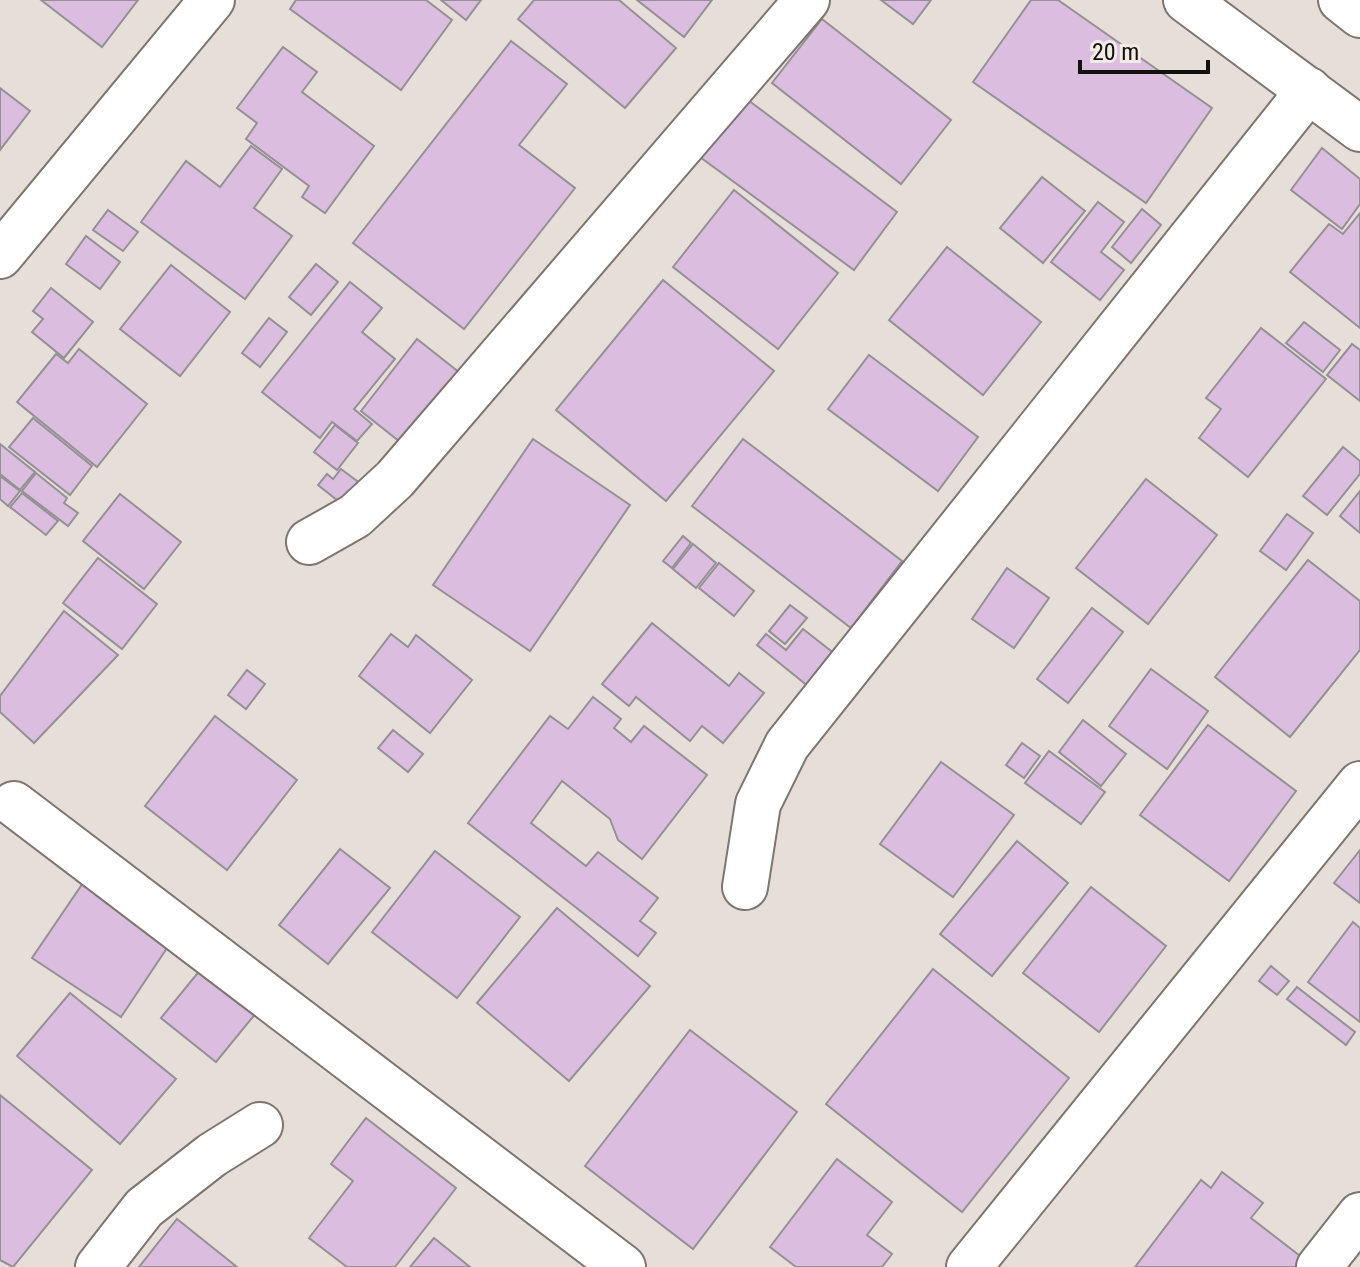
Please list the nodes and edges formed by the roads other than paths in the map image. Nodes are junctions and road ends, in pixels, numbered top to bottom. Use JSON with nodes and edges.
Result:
{"nodes":[{"id":1,"x":212,"y":0,"type":"edge"},
{"id":2,"x":807,"y":0,"type":"edge"},
{"id":3,"x":1186,"y":0,"type":"edge"},
{"id":4,"x":1341,"y":0,"type":"edge"},
{"id":5,"x":1360,"y":15,"type":"edge"},
{"id":6,"x":1309,"y":90,"type":"junction"},
{"id":7,"x":1360,"y":129,"type":"edge"},
{"id":8,"x":0,"y":256,"type":"edge"},
{"id":9,"x":309,"y":542,"type":"dead end"},
{"id":10,"x":1360,"y":784,"type":"edge"},
{"id":11,"x":14,"y":804,"type":"dead end"},
{"id":12,"x":745,"y":887,"type":"dead end"},
{"id":13,"x":260,"y":1125,"type":"dead end"},
{"id":14,"x":1360,"y":1215,"type":"edge"},
{"id":15,"x":98,"y":1267,"type":"edge"},
{"id":16,"x":623,"y":1267,"type":"edge"},
{"id":17,"x":969,"y":1267,"type":"edge"},
{"id":18,"x":1319,"y":1267,"type":"edge"}],
"edges":[{"from":1,"to":8,"type":"street"},
{"from":2,"to":9,"type":"street"},
{"from":3,"to":6,"type":"street"},
{"from":4,"to":5,"type":"street"},
{"from":6,"to":7,"type":"street"},
{"from":6,"to":12,"type":"street"},
{"from":10,"to":17,"type":"street"},
{"from":11,"to":16,"type":"street"},
{"from":13,"to":15,"type":"street"},
{"from":14,"to":18,"type":"street"}]}
